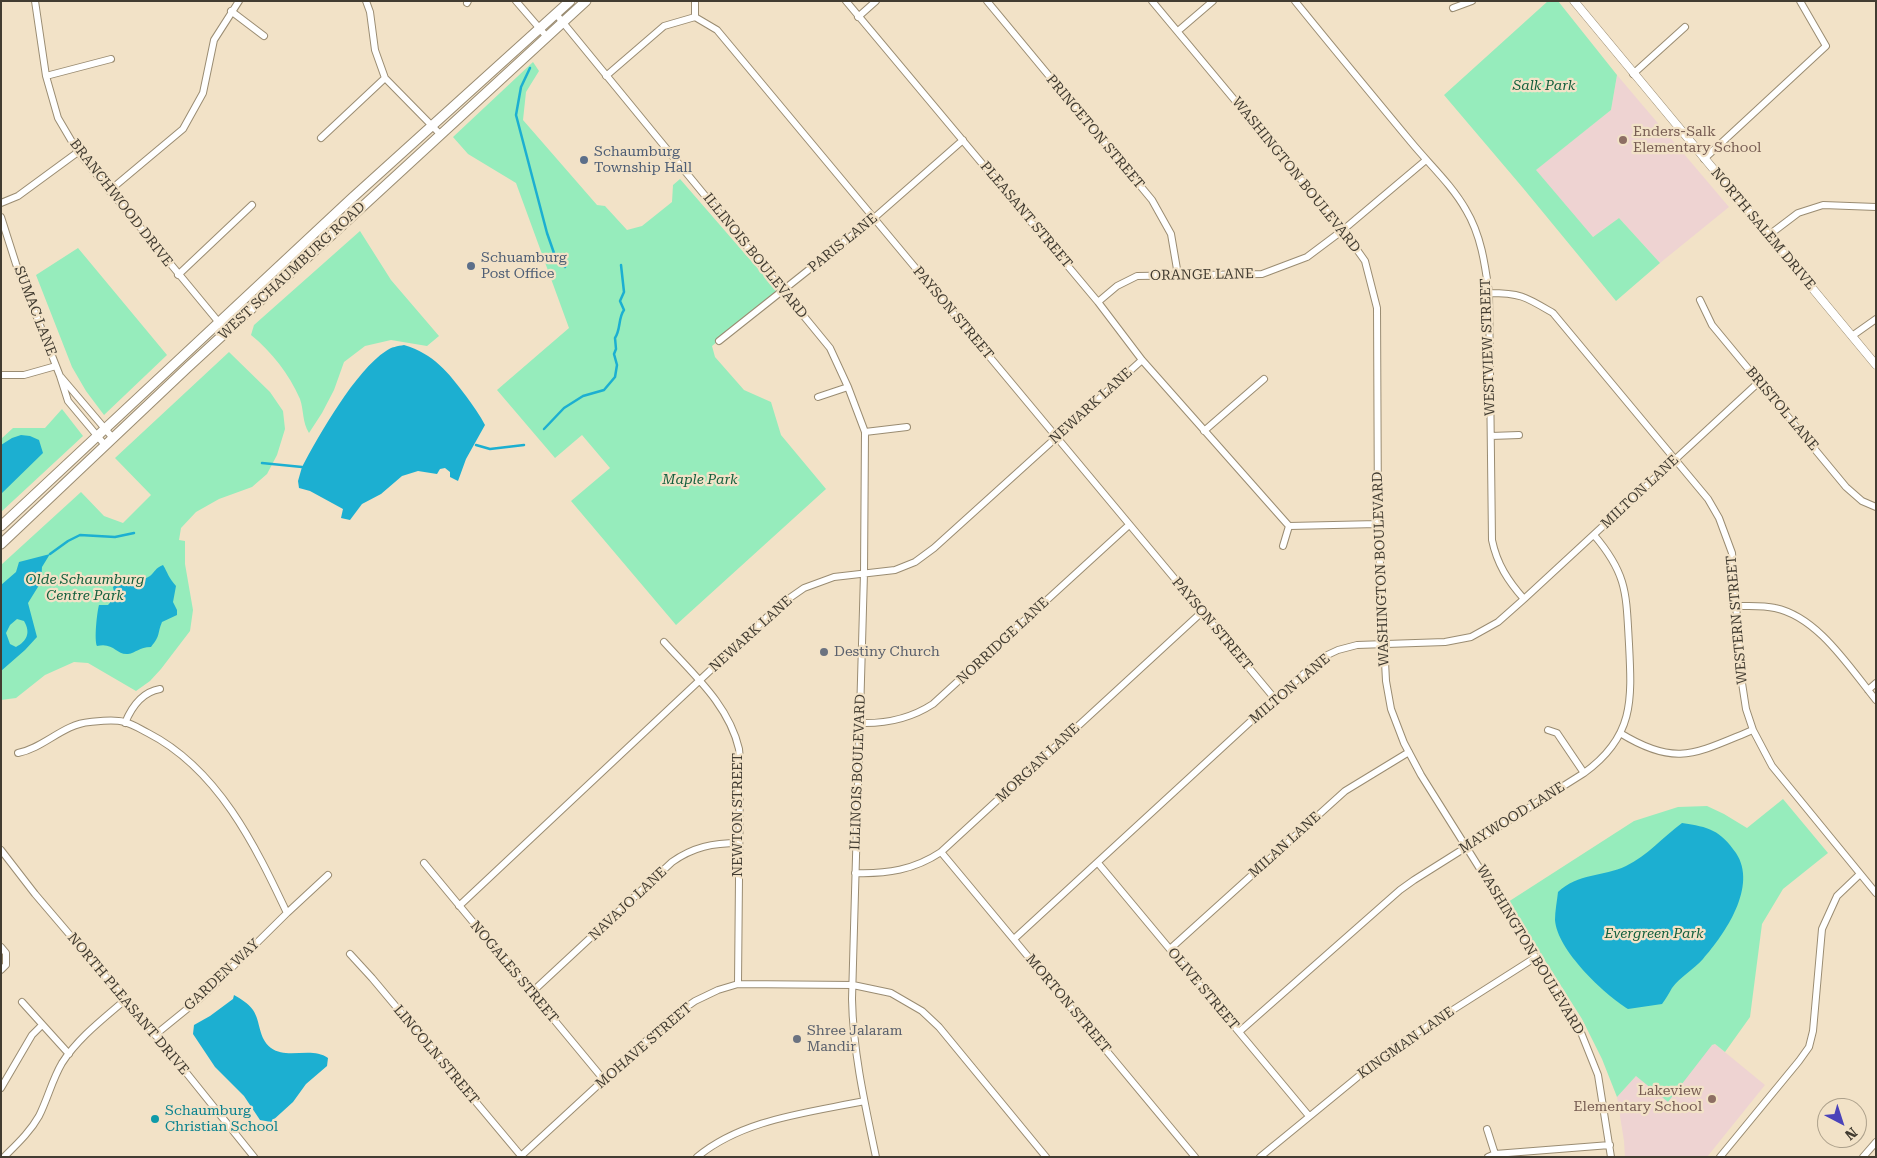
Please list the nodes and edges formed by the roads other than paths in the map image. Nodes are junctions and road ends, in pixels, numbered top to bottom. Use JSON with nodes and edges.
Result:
{"nodes":[{"id":1,"x":35,"y":1,"type":"edge"},
{"id":2,"x":239,"y":1,"type":"edge"},
{"id":3,"x":366,"y":1,"type":"edge"},
{"id":4,"x":516,"y":1,"type":"edge"},
{"id":5,"x":570,"y":1,"type":"edge"},
{"id":6,"x":586,"y":1,"type":"edge"},
{"id":7,"x":695,"y":1,"type":"edge"},
{"id":8,"x":846,"y":1,"type":"edge"},
{"id":9,"x":876,"y":1,"type":"edge"},
{"id":10,"x":987,"y":1,"type":"edge"},
{"id":11,"x":1152,"y":1,"type":"edge"},
{"id":12,"x":1213,"y":1,"type":"edge"},
{"id":13,"x":1295,"y":1,"type":"edge"},
{"id":14,"x":1472,"y":1,"type":"edge"},
{"id":15,"x":1574,"y":1,"type":"edge"},
{"id":16,"x":1800,"y":1,"type":"edge"},
{"id":17,"x":1453,"y":8,"type":"dead end"},
{"id":18,"x":231,"y":11,"type":"junction"},
{"id":19,"x":556,"y":14,"type":"junction"},
{"id":20,"x":695,"y":17,"type":"junction"},
{"id":21,"x":858,"y":17,"type":"junction"},
{"id":22,"x":563,"y":22,"type":"junction"},
{"id":23,"x":1685,"y":26,"type":"dead end"},
{"id":24,"x":540,"y":28,"type":"junction"},
{"id":25,"x":1178,"y":31,"type":"junction"},
{"id":26,"x":264,"y":36,"type":"dead end"},
{"id":27,"x":547,"y":37,"type":"junction"},
{"id":28,"x":111,"y":59,"type":"dead end"},
{"id":29,"x":1633,"y":74,"type":"junction"},
{"id":30,"x":46,"y":76,"type":"junction"},
{"id":31,"x":606,"y":76,"type":"junction"},
{"id":32,"x":385,"y":78,"type":"junction"},
{"id":33,"x":433,"y":127,"type":"junction"},
{"id":34,"x":442,"y":135,"type":"junction"},
{"id":35,"x":320,"y":138,"type":"dead end"},
{"id":36,"x":963,"y":140,"type":"junction"},
{"id":37,"x":78,"y":152,"type":"junction"},
{"id":38,"x":1704,"y":159,"type":"junction"},
{"id":39,"x":1426,"y":160,"type":"junction"},
{"id":40,"x":109,"y":191,"type":"junction"},
{"id":41,"x":1,"y":203,"type":"edge"},
{"id":42,"x":252,"y":205,"type":"dead end"},
{"id":43,"x":1876,"y":207,"type":"edge"},
{"id":44,"x":1,"y":217,"type":"edge"},
{"id":45,"x":874,"y":218,"type":"junction"},
{"id":46,"x":1343,"y":230,"type":"junction"},
{"id":47,"x":1768,"y":235,"type":"junction"},
{"id":48,"x":178,"y":275,"type":"junction"},
{"id":49,"x":1178,"y":275,"type":"junction"},
{"id":50,"x":784,"y":291,"type":"junction"},
{"id":51,"x":1489,"y":293,"type":"junction"},
{"id":52,"x":1700,"y":300,"type":"dead end"},
{"id":53,"x":1098,"y":302,"type":"junction"},
{"id":54,"x":1876,"y":319,"type":"edge"},
{"id":55,"x":219,"y":322,"type":"junction"},
{"id":56,"x":226,"y":331,"type":"junction"},
{"id":57,"x":1852,"y":336,"type":"junction"},
{"id":58,"x":719,"y":341,"type":"dead end"},
{"id":59,"x":1142,"y":360,"type":"junction"},
{"id":60,"x":1876,"y":365,"type":"edge"},
{"id":61,"x":56,"y":366,"type":"junction"},
{"id":62,"x":1,"y":375,"type":"edge"},
{"id":63,"x":60,"y":376,"type":"junction"},
{"id":64,"x":1264,"y":379,"type":"dead end"},
{"id":65,"x":1759,"y":382,"type":"junction"},
{"id":66,"x":848,"y":387,"type":"junction"},
{"id":67,"x":818,"y":397,"type":"dead end"},
{"id":68,"x":907,"y":427,"type":"dead end"},
{"id":69,"x":104,"y":428,"type":"junction"},
{"id":70,"x":1204,"y":431,"type":"junction"},
{"id":71,"x":865,"y":432,"type":"junction"},
{"id":72,"x":96,"y":436,"type":"junction"},
{"id":73,"x":1491,"y":436,"type":"junction"},
{"id":74,"x":1519,"y":436,"type":"dead end"},
{"id":75,"x":112,"y":437,"type":"junction"},
{"id":76,"x":1056,"y":437,"type":"junction"},
{"id":77,"x":104,"y":444,"type":"junction"},
{"id":78,"x":1676,"y":459,"type":"junction"},
{"id":79,"x":1876,"y":507,"type":"edge"},
{"id":80,"x":1378,"y":524,"type":"junction"},
{"id":81,"x":1129,"y":525,"type":"junction"},
{"id":82,"x":1,"y":526,"type":"edge"},
{"id":83,"x":1289,"y":526,"type":"junction"},
{"id":84,"x":1594,"y":535,"type":"junction"},
{"id":85,"x":1,"y":544,"type":"edge"},
{"id":86,"x":1283,"y":546,"type":"dead end"},
{"id":87,"x":864,"y":573,"type":"junction"},
{"id":88,"x":1524,"y":599,"type":"junction"},
{"id":89,"x":1736,"y":606,"type":"junction"},
{"id":90,"x":1202,"y":612,"type":"junction"},
{"id":91,"x":664,"y":642,"type":"dead end"},
{"id":92,"x":1383,"y":644,"type":"junction"},
{"id":93,"x":700,"y":681,"type":"junction"},
{"id":94,"x":1876,"y":683,"type":"edge"},
{"id":95,"x":160,"y":688,"type":"dead end"},
{"id":96,"x":1868,"y":690,"type":"junction"},
{"id":97,"x":1275,"y":699,"type":"junction"},
{"id":98,"x":1876,"y":700,"type":"edge"},
{"id":99,"x":126,"y":723,"type":"junction"},
{"id":100,"x":859,"y":723,"type":"junction"},
{"id":101,"x":1548,"y":730,"type":"dead end"},
{"id":102,"x":1753,"y":730,"type":"junction"},
{"id":103,"x":1620,"y":733,"type":"junction"},
{"id":104,"x":1409,"y":752,"type":"junction"},
{"id":105,"x":18,"y":753,"type":"dead end"},
{"id":106,"x":1584,"y":774,"type":"junction"},
{"id":107,"x":739,"y":843,"type":"junction"},
{"id":108,"x":1467,"y":846,"type":"junction"},
{"id":109,"x":941,"y":852,"type":"junction"},
{"id":110,"x":2,"y":853,"type":"edge"},
{"id":111,"x":1098,"y":863,"type":"junction"},
{"id":112,"x":424,"y":864,"type":"dead end"},
{"id":113,"x":855,"y":873,"type":"junction"},
{"id":114,"x":1860,"y":874,"type":"junction"},
{"id":115,"x":328,"y":875,"type":"dead end"},
{"id":116,"x":1876,"y":893,"type":"edge"},
{"id":117,"x":459,"y":906,"type":"junction"},
{"id":118,"x":287,"y":913,"type":"junction"},
{"id":119,"x":1014,"y":939,"type":"junction"},
{"id":120,"x":1,"y":947,"type":"edge"},
{"id":121,"x":1170,"y":949,"type":"junction"},
{"id":122,"x":350,"y":954,"type":"dead end"},
{"id":123,"x":1536,"y":958,"type":"junction"},
{"id":124,"x":4,"y":967,"type":"edge"},
{"id":125,"x":738,"y":984,"type":"junction"},
{"id":126,"x":853,"y":984,"type":"junction"},
{"id":127,"x":531,"y":994,"type":"junction"},
{"id":128,"x":125,"y":1000,"type":"junction"},
{"id":129,"x":22,"y":1002,"type":"dead end"},
{"id":130,"x":42,"y":1025,"type":"junction"},
{"id":131,"x":1240,"y":1032,"type":"junction"},
{"id":132,"x":155,"y":1034,"type":"junction"},
{"id":133,"x":69,"y":1054,"type":"junction"},
{"id":134,"x":604,"y":1080,"type":"junction"},
{"id":135,"x":1,"y":1088,"type":"edge"},
{"id":136,"x":864,"y":1101,"type":"junction"},
{"id":137,"x":1308,"y":1116,"type":"junction"},
{"id":138,"x":1487,"y":1129,"type":"dead end"},
{"id":139,"x":1876,"y":1142,"type":"edge"},
{"id":140,"x":1610,"y":1145,"type":"junction"},
{"id":141,"x":1495,"y":1154,"type":"junction"},
{"id":142,"x":522,"y":1156,"type":"edge"},
{"id":143,"x":4,"y":1157,"type":"edge"},
{"id":144,"x":254,"y":1157,"type":"edge"},
{"id":145,"x":697,"y":1157,"type":"edge"},
{"id":146,"x":876,"y":1157,"type":"edge"},
{"id":147,"x":1046,"y":1157,"type":"edge"},
{"id":148,"x":1195,"y":1157,"type":"edge"},
{"id":149,"x":1260,"y":1157,"type":"edge"},
{"id":150,"x":1488,"y":1157,"type":"edge"},
{"id":151,"x":1611,"y":1157,"type":"edge"},
{"id":152,"x":1720,"y":1157,"type":"edge"},
{"id":153,"x":1863,"y":1157,"type":"edge"}],
"edges":[{"from":1,"to":30,"type":"street","name":"BRANCHWOOD DRIVE"},
{"from":2,"to":18,"type":"street"},
{"from":3,"to":32,"type":"street"},
{"from":4,"to":24,"type":"street"},
{"from":5,"to":19,"type":"main road","name":"WEST SCHAUMBURG ROAD"},
{"from":6,"to":22,"type":"main road","name":"WEST SCHAUMBURG ROAD"},
{"from":7,"to":20,"type":"street"},
{"from":8,"to":21,"type":"street","name":"PLEASANT STREET"},
{"from":9,"to":21,"type":"street"},
{"from":10,"to":49,"type":"street","name":"PRINCETON STREET"},
{"from":11,"to":25,"type":"street","name":"WASHINGTON BOULEVARD"},
{"from":12,"to":25,"type":"street"},
{"from":13,"to":39,"type":"street","name":"WESTVIEW STREET"},
{"from":14,"to":17,"type":"street"},
{"from":15,"to":29,"type":"street","name":"NORTH SALEM DRIVE"},
{"from":16,"to":38,"type":"street"},
{"from":18,"to":26,"type":"street"},
{"from":18,"to":40,"type":"street"},
{"from":19,"to":22,"type":"street","name":"ILLINOIS BOULEVARD"},
{"from":19,"to":24,"type":"main road","name":"WEST SCHAUMBURG ROAD"},
{"from":20,"to":31,"type":"street"},
{"from":20,"to":45,"type":"street","name":"PAYSON STREET"},
{"from":21,"to":36,"type":"street","name":"PLEASANT STREET"},
{"from":22,"to":27,"type":"main road","name":"WEST SCHAUMBURG ROAD"},
{"from":22,"to":31,"type":"street","name":"ILLINOIS BOULEVARD"},
{"from":23,"to":29,"type":"street"},
{"from":24,"to":27,"type":"street"},
{"from":24,"to":33,"type":"main road","name":"WEST SCHAUMBURG ROAD"},
{"from":25,"to":46,"type":"street","name":"WASHINGTON BOULEVARD"},
{"from":27,"to":34,"type":"main road","name":"WEST SCHAUMBURG ROAD"},
{"from":28,"to":30,"type":"street"},
{"from":29,"to":38,"type":"street","name":"NORTH SALEM DRIVE"},
{"from":30,"to":37,"type":"street","name":"BRANCHWOOD DRIVE"},
{"from":31,"to":50,"type":"street","name":"ILLINOIS BOULEVARD"},
{"from":32,"to":33,"type":"street"},
{"from":32,"to":35,"type":"street"},
{"from":33,"to":34,"type":"street"},
{"from":33,"to":55,"type":"main road","name":"WEST SCHAUMBURG ROAD"},
{"from":34,"to":56,"type":"main road","name":"WEST SCHAUMBURG ROAD"},
{"from":36,"to":45,"type":"street","name":"PARIS LANE"},
{"from":36,"to":53,"type":"street","name":"PLEASANT STREET"},
{"from":37,"to":40,"type":"street","name":"BRANCHWOOD DRIVE"},
{"from":37,"to":41,"type":"street"},
{"from":38,"to":47,"type":"street","name":"NORTH SALEM DRIVE"},
{"from":39,"to":46,"type":"street","name":"ORANGE LANE"},
{"from":39,"to":51,"type":"street","name":"WESTVIEW STREET"},
{"from":40,"to":48,"type":"street","name":"BRANCHWOOD DRIVE"},
{"from":42,"to":48,"type":"street"},
{"from":43,"to":47,"type":"street"},
{"from":44,"to":61,"type":"street","name":"SUMAC LANE"},
{"from":45,"to":50,"type":"street","name":"PARIS LANE"},
{"from":45,"to":76,"type":"street","name":"PAYSON STREET"},
{"from":46,"to":49,"type":"street","name":"ORANGE LANE"},
{"from":46,"to":80,"type":"street","name":"WASHINGTON BOULEVARD"},
{"from":47,"to":57,"type":"street","name":"NORTH SALEM DRIVE"},
{"from":48,"to":55,"type":"street","name":"BRANCHWOOD DRIVE"},
{"from":49,"to":53,"type":"street","name":"ORANGE LANE"},
{"from":50,"to":58,"type":"street","name":"PARIS LANE"},
{"from":50,"to":66,"type":"street","name":"ILLINOIS BOULEVARD"},
{"from":51,"to":73,"type":"street","name":"WESTVIEW STREET"},
{"from":51,"to":78,"type":"street","name":"WESTERN STREET"},
{"from":52,"to":65,"type":"street","name":"BRISTOL LANE"},
{"from":53,"to":59,"type":"street","name":"PLEASANT STREET"},
{"from":54,"to":57,"type":"street"},
{"from":55,"to":56,"type":"street","name":"BRANCHWOOD DRIVE"},
{"from":55,"to":69,"type":"main road","name":"WEST SCHAUMBURG ROAD"},
{"from":56,"to":75,"type":"main road","name":"WEST SCHAUMBURG ROAD"},
{"from":57,"to":60,"type":"street","name":"NORTH SALEM DRIVE"},
{"from":59,"to":70,"type":"street","name":"PLEASANT STREET"},
{"from":59,"to":76,"type":"street","name":"NEWARK LANE"},
{"from":61,"to":62,"type":"street"},
{"from":61,"to":63,"type":"street","name":"SUMAC LANE"},
{"from":63,"to":69,"type":"street","name":"SUMAC LANE"},
{"from":63,"to":72,"type":"street","name":"SUMAC LANE"},
{"from":64,"to":70,"type":"street"},
{"from":65,"to":78,"type":"street","name":"MILTON LANE"},
{"from":65,"to":79,"type":"street","name":"BRISTOL LANE"},
{"from":66,"to":67,"type":"street"},
{"from":66,"to":71,"type":"street","name":"ILLINOIS BOULEVARD"},
{"from":68,"to":71,"type":"street"},
{"from":69,"to":72,"type":"main road","name":"WEST SCHAUMBURG ROAD"},
{"from":69,"to":75,"type":"street","name":"SUMAC LANE"},
{"from":70,"to":83,"type":"street","name":"PLEASANT STREET"},
{"from":71,"to":87,"type":"street","name":"ILLINOIS BOULEVARD"},
{"from":72,"to":77,"type":"street","name":"SUMAC LANE"},
{"from":72,"to":82,"type":"main road","name":"WEST SCHAUMBURG ROAD"},
{"from":73,"to":74,"type":"street"},
{"from":73,"to":88,"type":"street","name":"WESTVIEW STREET"},
{"from":75,"to":77,"type":"main road","name":"WEST SCHAUMBURG ROAD"},
{"from":76,"to":81,"type":"street","name":"PAYSON STREET"},
{"from":76,"to":87,"type":"street","name":"NEWARK LANE"},
{"from":77,"to":85,"type":"main road","name":"WEST SCHAUMBURG ROAD"},
{"from":78,"to":84,"type":"street","name":"MILTON LANE"},
{"from":78,"to":89,"type":"street","name":"WESTERN STREET"},
{"from":80,"to":83,"type":"street"},
{"from":80,"to":92,"type":"street","name":"WASHINGTON BOULEVARD"},
{"from":81,"to":90,"type":"street","name":"PAYSON STREET"},
{"from":81,"to":100,"type":"street","name":"NORRIDGE LANE"},
{"from":83,"to":86,"type":"street"},
{"from":84,"to":88,"type":"street","name":"MILTON LANE"},
{"from":84,"to":103,"type":"street","name":"MAYWOOD LANE"},
{"from":87,"to":93,"type":"street","name":"NEWARK LANE"},
{"from":87,"to":100,"type":"street","name":"ILLINOIS BOULEVARD"},
{"from":88,"to":92,"type":"street","name":"MILTON LANE"},
{"from":89,"to":96,"type":"street"},
{"from":89,"to":102,"type":"street","name":"WESTERN STREET"},
{"from":90,"to":97,"type":"street","name":"PAYSON STREET"},
{"from":90,"to":109,"type":"street","name":"MORGAN LANE"},
{"from":91,"to":93,"type":"street","name":"NEWTON STREET"},
{"from":92,"to":97,"type":"street","name":"MILTON LANE"},
{"from":92,"to":104,"type":"street","name":"WASHINGTON BOULEVARD"},
{"from":93,"to":107,"type":"street","name":"NEWTON STREET"},
{"from":93,"to":117,"type":"street","name":"NEWARK LANE"},
{"from":94,"to":96,"type":"street"},
{"from":95,"to":99,"type":"street"},
{"from":96,"to":98,"type":"street"},
{"from":97,"to":111,"type":"street","name":"MILTON LANE"},
{"from":99,"to":105,"type":"street"},
{"from":99,"to":118,"type":"street"},
{"from":100,"to":113,"type":"street","name":"ILLINOIS BOULEVARD"},
{"from":101,"to":106,"type":"street"},
{"from":102,"to":103,"type":"street"},
{"from":102,"to":114,"type":"street","name":"WESTERN STREET"},
{"from":103,"to":106,"type":"street","name":"MAYWOOD LANE"},
{"from":104,"to":108,"type":"street","name":"WASHINGTON BOULEVARD"},
{"from":104,"to":121,"type":"street","name":"MILAN LANE"},
{"from":106,"to":108,"type":"street","name":"MAYWOOD LANE"},
{"from":107,"to":125,"type":"street","name":"NEWTON STREET"},
{"from":107,"to":127,"type":"street","name":"NAVAJO LANE"},
{"from":108,"to":123,"type":"street","name":"WASHINGTON BOULEVARD"},
{"from":108,"to":131,"type":"street","name":"MAYWOOD LANE"},
{"from":109,"to":113,"type":"street","name":"MORGAN LANE"},
{"from":109,"to":119,"type":"street","name":"MORTON STREET"},
{"from":110,"to":128,"type":"street","name":"NORTH PLEASANT DRIVE"},
{"from":111,"to":119,"type":"street","name":"MILTON LANE"},
{"from":111,"to":121,"type":"street","name":"OLIVE STREET"},
{"from":112,"to":117,"type":"street","name":"NOGALES STREET"},
{"from":113,"to":126,"type":"street","name":"ILLINOIS BOULEVARD"},
{"from":114,"to":116,"type":"street","name":"WESTERN STREET"},
{"from":114,"to":152,"type":"street"},
{"from":115,"to":118,"type":"street","name":"GARDEN WAY"},
{"from":117,"to":127,"type":"street","name":"NOGALES STREET"},
{"from":118,"to":132,"type":"street","name":"GARDEN WAY"},
{"from":119,"to":148,"type":"street","name":"MORTON STREET"},
{"from":120,"to":124,"type":"street"},
{"from":121,"to":131,"type":"street","name":"OLIVE STREET"},
{"from":122,"to":142,"type":"street","name":"LINCOLN STREET"},
{"from":123,"to":137,"type":"street","name":"KINGMAN LANE"},
{"from":123,"to":140,"type":"street","name":"WASHINGTON BOULEVARD"},
{"from":125,"to":126,"type":"street","name":"MOHAVE STREET"},
{"from":125,"to":134,"type":"street","name":"MOHAVE STREET"},
{"from":126,"to":136,"type":"street","name":"ILLINOIS BOULEVARD"},
{"from":126,"to":147,"type":"street","name":"MOHAVE STREET"},
{"from":127,"to":134,"type":"street","name":"NOGALES STREET"},
{"from":128,"to":132,"type":"street","name":"NORTH PLEASANT DRIVE"},
{"from":128,"to":133,"type":"street"},
{"from":129,"to":130,"type":"street"},
{"from":130,"to":133,"type":"street"},
{"from":130,"to":135,"type":"street"},
{"from":131,"to":137,"type":"street","name":"OLIVE STREET"},
{"from":132,"to":144,"type":"street","name":"NORTH PLEASANT DRIVE"},
{"from":133,"to":143,"type":"street"},
{"from":134,"to":142,"type":"street","name":"MOHAVE STREET"},
{"from":136,"to":145,"type":"street"},
{"from":136,"to":146,"type":"street","name":"ILLINOIS BOULEVARD"},
{"from":137,"to":149,"type":"street","name":"KINGMAN LANE"},
{"from":138,"to":141,"type":"street"},
{"from":139,"to":153,"type":"street"},
{"from":140,"to":141,"type":"street"},
{"from":140,"to":151,"type":"street","name":"WASHINGTON BOULEVARD"},
{"from":141,"to":150,"type":"street"}]}
